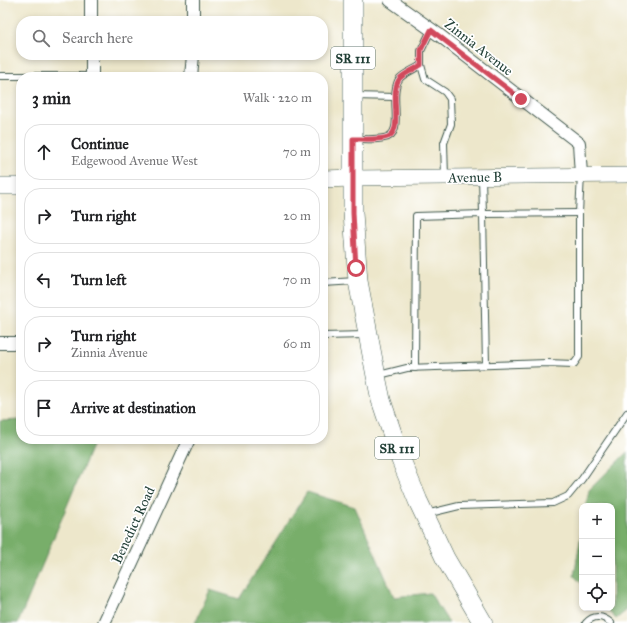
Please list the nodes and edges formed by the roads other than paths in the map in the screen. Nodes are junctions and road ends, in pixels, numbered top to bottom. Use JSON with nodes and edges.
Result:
{"nodes":[{"id":1,"x":90,"y":0,"type":"edge"},
{"id":2,"x":192,"y":0,"type":"edge"},
{"id":3,"x":353,"y":0,"type":"edge"},
{"id":4,"x":390,"y":0,"type":"edge"},
{"id":5,"x":91,"y":16,"type":"edge"},
{"id":6,"x":193,"y":16,"type":"edge"},
{"id":7,"x":431,"y":30,"type":"junction"},
{"id":8,"x":92,"y":60,"type":"edge"},
{"id":9,"x":193,"y":60,"type":"edge"},
{"id":10,"x":421,"y":65,"type":"junction"},
{"id":11,"x":92,"y":72,"type":"edge"},
{"id":12,"x":191,"y":72,"type":"edge"},
{"id":13,"x":0,"y":76,"type":"edge"},
{"id":14,"x":16,"y":76,"type":"edge"},
{"id":15,"x":353,"y":96,"type":"junction"},
{"id":16,"x":395,"y":97,"type":"junction"},
{"id":17,"x":353,"y":139,"type":"junction"},
{"id":18,"x":581,"y":175,"type":"junction"},
{"id":19,"x":627,"y":175,"type":"edge"},
{"id":20,"x":482,"y":177,"type":"junction"},
{"id":21,"x":353,"y":178,"type":"junction"},
{"id":22,"x":445,"y":178,"type":"junction"},
{"id":23,"x":328,"y":179,"type":"edge"},
{"id":24,"x":0,"y":186,"type":"edge"},
{"id":25,"x":16,"y":186,"type":"edge"},
{"id":26,"x":579,"y":213,"type":"junction"},
{"id":27,"x":483,"y":214,"type":"junction"},
{"id":28,"x":358,"y":281,"type":"junction"},
{"id":29,"x":328,"y":283,"type":"edge"},
{"id":30,"x":368,"y":335,"type":"junction"},
{"id":31,"x":328,"y":336,"type":"edge"},
{"id":32,"x":0,"y":343,"type":"edge"},
{"id":33,"x":16,"y":343,"type":"edge"},
{"id":34,"x":486,"y":365,"type":"junction"},
{"id":35,"x":415,"y":368,"type":"junction"},
{"id":36,"x":376,"y":376,"type":"junction"},
{"id":37,"x":627,"y":413,"type":"edge"},
{"id":38,"x":187,"y":444,"type":"edge"},
{"id":39,"x":424,"y":514,"type":"junction"},
{"id":40,"x":104,"y":623,"type":"edge"},
{"id":41,"x":483,"y":623,"type":"edge"},
{"id":42,"x":586,"y":623,"type":"edge"},
{"id":43,"x":611,"y":623,"type":"edge"}],
"edges":[{"from":1,"to":5,"type":"street"},
{"from":2,"to":6,"type":"street"},
{"from":3,"to":15,"type":"main road","number":"SR 111"},
{"from":4,"to":7,"type":"street","name":"Zinnia Avenue"},
{"from":7,"to":10,"type":"lane"},
{"from":7,"to":18,"type":"street","name":"Zinnia Avenue"},
{"from":8,"to":11,"type":"street"},
{"from":9,"to":12,"type":"street"},
{"from":10,"to":16,"type":"lane"},
{"from":10,"to":22,"type":"lane"},
{"from":13,"to":14,"type":"lane"},
{"from":15,"to":16,"type":"lane"},
{"from":15,"to":17,"type":"main road","number":"SR 111"},
{"from":16,"to":17,"type":"lane"},
{"from":17,"to":21,"type":"main road","number":"SR 111"},
{"from":18,"to":19,"type":"street","name":"Avenue B"},
{"from":18,"to":20,"type":"street","name":"Avenue B"},
{"from":18,"to":26,"type":"lane"},
{"from":20,"to":22,"type":"street","name":"Avenue B"},
{"from":20,"to":27,"type":"lane"},
{"from":21,"to":22,"type":"street","name":"Avenue B"},
{"from":21,"to":23,"type":"main road","name":"Avenue B"},
{"from":21,"to":28,"type":"main road","number":"SR 111"},
{"from":24,"to":25,"type":"main road"},
{"from":26,"to":27,"type":"lane"},
{"from":26,"to":34,"type":"lane"},
{"from":27,"to":34,"type":"lane"},
{"from":27,"to":35,"type":"lane"},
{"from":28,"to":29,"type":"lane"},
{"from":28,"to":30,"type":"main road","number":"SR 111"},
{"from":30,"to":31,"type":"lane"},
{"from":30,"to":36,"type":"main road","number":"SR 111"},
{"from":32,"to":33,"type":"street"},
{"from":34,"to":35,"type":"lane"},
{"from":35,"to":36,"type":"lane"},
{"from":36,"to":39,"type":"main road","number":"SR 111"},
{"from":37,"to":39,"type":"lane"},
{"from":38,"to":40,"type":"street","name":"Benedict Road"},
{"from":39,"to":41,"type":"main road","number":"SR 111"},
{"from":42,"to":43,"type":"lane"}]}
